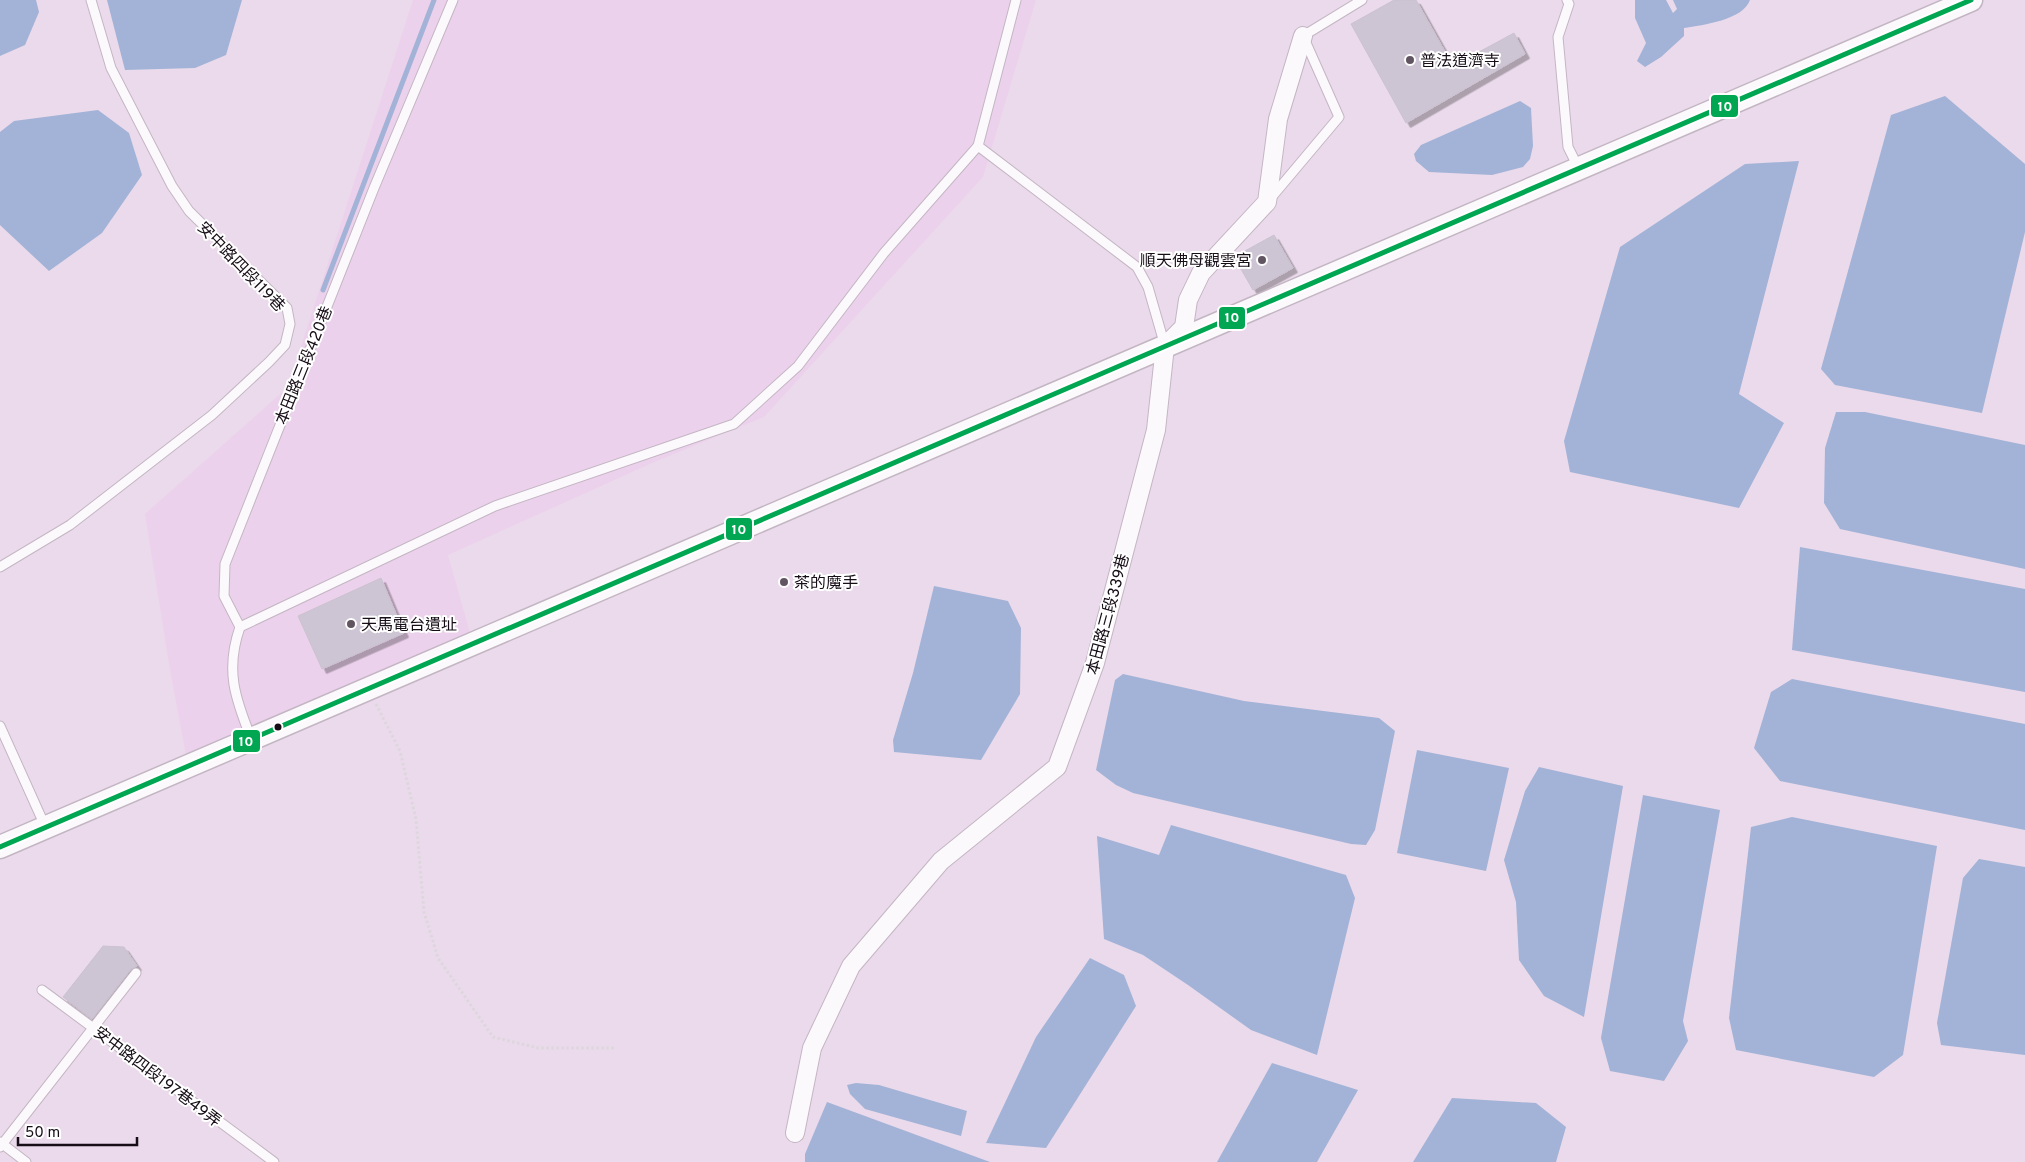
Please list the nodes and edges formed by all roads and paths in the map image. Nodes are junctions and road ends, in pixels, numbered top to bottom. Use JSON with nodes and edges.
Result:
{"nodes":[{"id":1,"x":91,"y":0,"type":"edge"},
{"id":2,"x":453,"y":0,"type":"edge"},
{"id":3,"x":1016,"y":0,"type":"edge"},
{"id":4,"x":1362,"y":0,"type":"edge"},
{"id":5,"x":1567,"y":0,"type":"edge"},
{"id":6,"x":1971,"y":0,"type":"edge"},
{"id":7,"x":1303,"y":36,"type":"junction"},
{"id":8,"x":978,"y":146,"type":"junction"},
{"id":9,"x":1579,"y":169,"type":"junction"},
{"id":10,"x":1267,"y":202,"type":"junction"},
{"id":11,"x":1165,"y":346,"type":"junction"},
{"id":12,"x":0,"y":567,"type":"edge"},
{"id":13,"x":240,"y":627,"type":"junction"},
{"id":14,"x":368,"y":688,"type":"junction"},
{"id":15,"x":0,"y":726,"type":"edge"},
{"id":16,"x":251,"y":738,"type":"junction"},
{"id":17,"x":45,"y":826,"type":"junction"},
{"id":18,"x":0,"y":847,"type":"edge"},
{"id":19,"x":136,"y":973,"type":"dead end"},
{"id":20,"x":42,"y":990,"type":"dead end"},
{"id":21,"x":94,"y":1028,"type":"junction"},
{"id":22,"x":614,"y":1048,"type":"dead end"},
{"id":23,"x":795,"y":1133,"type":"dead end"},
{"id":24,"x":1,"y":1144,"type":"edge"},
{"id":25,"x":26,"y":1162,"type":"edge"},
{"id":26,"x":274,"y":1162,"type":"edge"}],
"edges":[{"from":1,"to":12,"type":"lane","name":"安中路四段119巷"},
{"from":2,"to":13,"type":"lane","name":"本田路三段420巷"},
{"from":3,"to":8,"type":"lane"},
{"from":4,"to":7,"type":"lane"},
{"from":5,"to":9,"type":"lane"},
{"from":6,"to":9,"type":"street"},
{"from":7,"to":10,"type":"street"},
{"from":7,"to":10,"type":"lane"},
{"from":8,"to":11,"type":"lane"},
{"from":8,"to":13,"type":"lane"},
{"from":9,"to":11,"type":"street"},
{"from":10,"to":11,"type":"street"},
{"from":11,"to":14,"type":"street"},
{"from":11,"to":23,"type":"street","name":"本田路三段339巷"},
{"from":13,"to":16,"type":"lane"},
{"from":14,"to":16,"type":"street"},
{"from":14,"to":22,"type":"path"},
{"from":15,"to":17,"type":"lane"},
{"from":16,"to":17,"type":"street"},
{"from":17,"to":18,"type":"street"},
{"from":19,"to":21,"type":"lane"},
{"from":20,"to":21,"type":"lane","name":"安中路四段197巷49弄"},
{"from":21,"to":24,"type":"lane"},
{"from":21,"to":26,"type":"lane","name":"安中路四段197巷49弄"},
{"from":24,"to":25,"type":"lane"}]}
